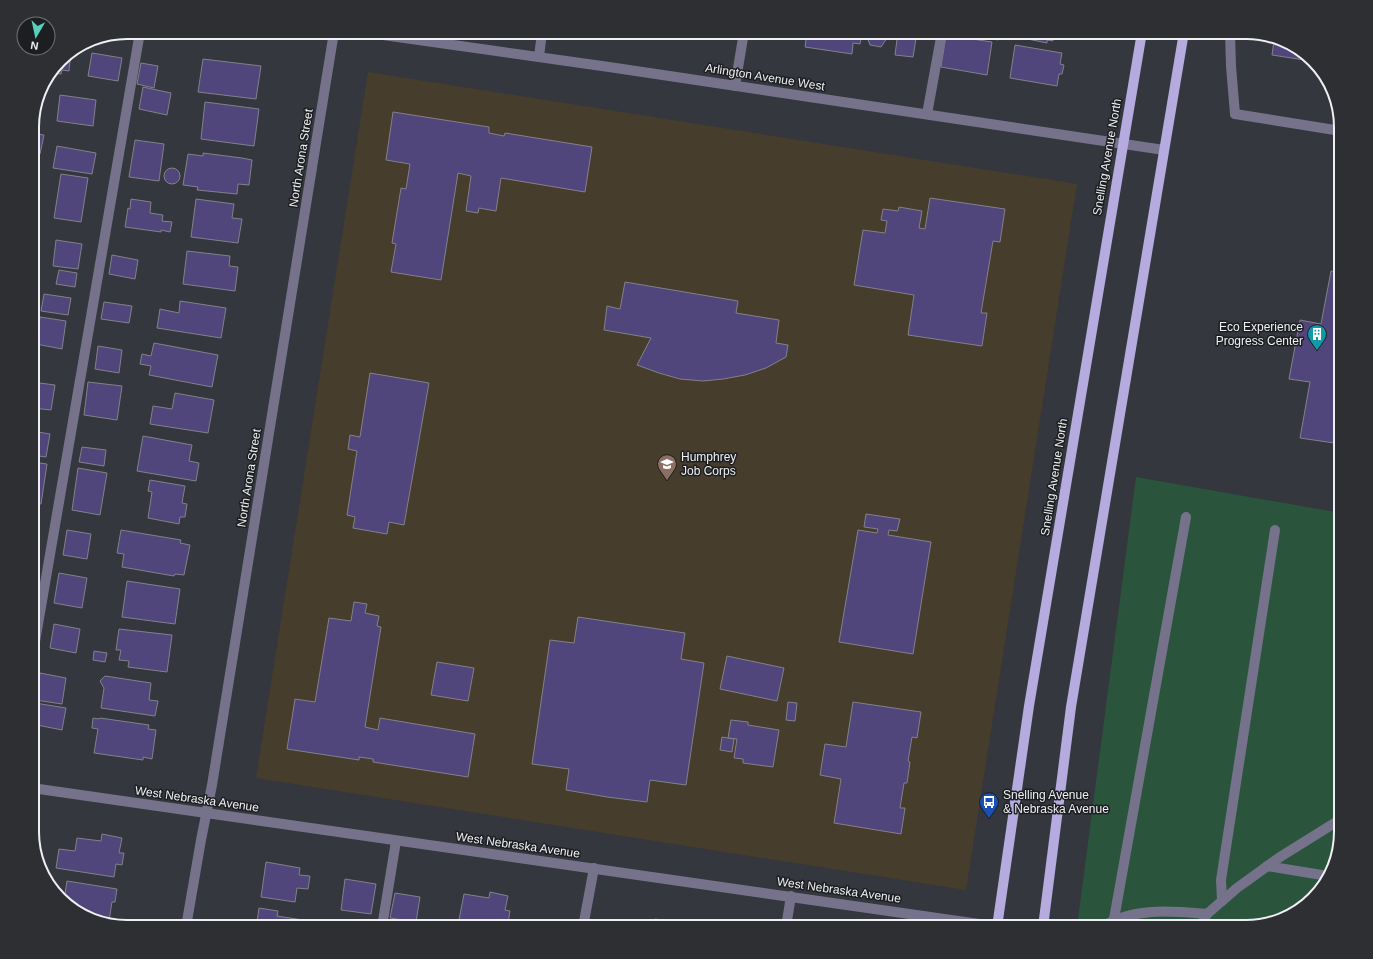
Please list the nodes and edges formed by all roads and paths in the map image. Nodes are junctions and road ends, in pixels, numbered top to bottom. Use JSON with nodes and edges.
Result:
{"nodes":[{"id":1,"x":139,"y":39,"type":"edge"},
{"id":2,"x":333,"y":39,"type":"edge"},
{"id":3,"x":412,"y":39,"type":"edge"},
{"id":4,"x":541,"y":39,"type":"edge"},
{"id":5,"x":743,"y":39,"type":"edge"},
{"id":6,"x":941,"y":39,"type":"edge"},
{"id":7,"x":1141,"y":39,"type":"edge"},
{"id":8,"x":1183,"y":39,"type":"edge"},
{"id":9,"x":1230,"y":39,"type":"edge"},
{"id":10,"x":539,"y":57,"type":"junction"},
{"id":11,"x":735,"y":86,"type":"junction"},
{"id":12,"x":927,"y":114,"type":"junction"},
{"id":13,"x":1334,"y":131,"type":"edge"},
{"id":14,"x":1123,"y":144,"type":"junction"},
{"id":15,"x":1164,"y":150,"type":"junction"},
{"id":16,"x":1186,"y":517,"type":"dead end"},
{"id":17,"x":1275,"y":530,"type":"dead end"},
{"id":18,"x":39,"y":618,"type":"edge"},
{"id":19,"x":39,"y":789,"type":"edge"},
{"id":20,"x":207,"y":813,"type":"junction"},
{"id":21,"x":1334,"y":824,"type":"edge"},
{"id":22,"x":396,"y":841,"type":"junction"},
{"id":23,"x":1268,"y":866,"type":"junction"},
{"id":24,"x":594,"y":868,"type":"junction"},
{"id":25,"x":1323,"y":875,"type":"edge"},
{"id":26,"x":791,"y":896,"type":"junction"},
{"id":27,"x":1222,"y":901,"type":"junction"},
{"id":28,"x":1207,"y":914,"type":"junction"},
{"id":29,"x":1114,"y":919,"type":"joint"},
{"id":30,"x":187,"y":920,"type":"edge"},
{"id":31,"x":383,"y":920,"type":"edge"},
{"id":32,"x":584,"y":920,"type":"edge"},
{"id":33,"x":787,"y":920,"type":"edge"},
{"id":34,"x":951,"y":920,"type":"edge"},
{"id":35,"x":999,"y":920,"type":"edge"},
{"id":36,"x":1044,"y":920,"type":"edge"},
{"id":37,"x":1204,"y":920,"type":"edge"}],
"edges":[{"from":1,"to":18,"type":"street"},
{"from":2,"to":20,"type":"street","name":"North Arona Street"},
{"from":3,"to":10,"type":"street","name":"Arlington Avenue West"},
{"from":4,"to":10,"type":"street"},
{"from":5,"to":11,"type":"street"},
{"from":6,"to":12,"type":"street"},
{"from":7,"to":14,"type":"main road","name":"Snelling Avenue North"},
{"from":8,"to":15,"type":"main road"},
{"from":9,"to":13,"type":"street"},
{"from":10,"to":11,"type":"street","name":"Arlington Avenue West"},
{"from":11,"to":12,"type":"street","name":"Arlington Avenue West"},
{"from":12,"to":14,"type":"street","name":"Arlington Avenue West"},
{"from":14,"to":15,"type":"street","name":"Arlington Avenue West"},
{"from":14,"to":35,"type":"main road","name":"Snelling Avenue North"},
{"from":15,"to":36,"type":"main road"},
{"from":16,"to":29,"type":"street"},
{"from":17,"to":27,"type":"street"},
{"from":19,"to":20,"type":"street","name":"West Nebraska Avenue"},
{"from":20,"to":22,"type":"street","name":"West Nebraska Avenue"},
{"from":20,"to":30,"type":"street","name":"North Arona Street"},
{"from":21,"to":23,"type":"street"},
{"from":22,"to":24,"type":"street","name":"West Nebraska Avenue"},
{"from":22,"to":31,"type":"street"},
{"from":23,"to":25,"type":"street"},
{"from":23,"to":27,"type":"street"},
{"from":24,"to":26,"type":"street","name":"West Nebraska Avenue"},
{"from":24,"to":32,"type":"street"},
{"from":26,"to":33,"type":"street"},
{"from":26,"to":34,"type":"street","name":"West Nebraska Avenue"},
{"from":27,"to":28,"type":"street"},
{"from":28,"to":29,"type":"street"},
{"from":28,"to":37,"type":"street"}]}
